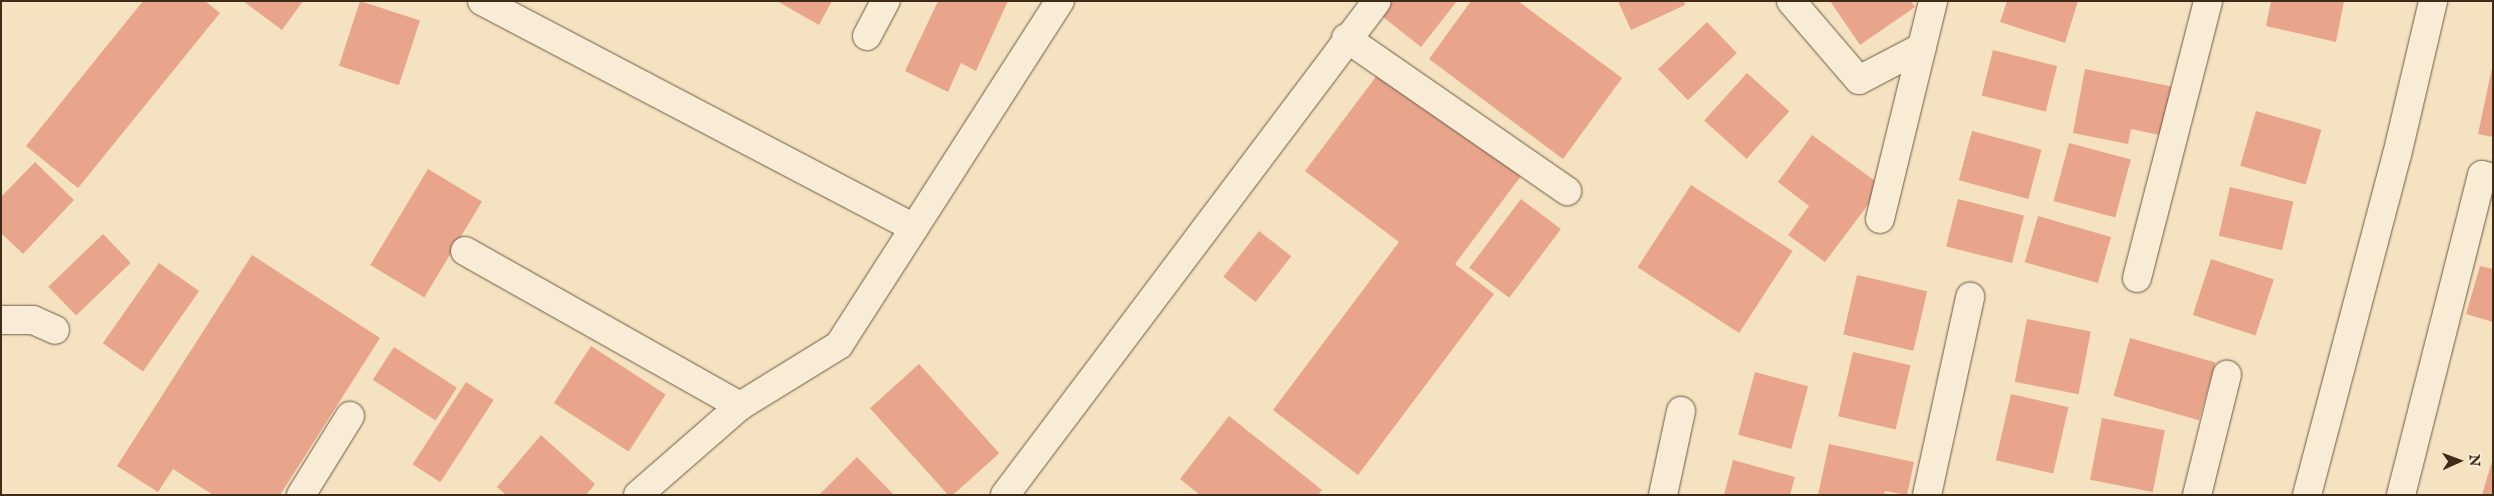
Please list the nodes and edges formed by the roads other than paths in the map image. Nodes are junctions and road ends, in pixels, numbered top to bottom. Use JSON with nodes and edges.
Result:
{"nodes":[{"id":1,"x":482,"y":1,"type":"edge"},
{"id":2,"x":886,"y":1,"type":"edge"},
{"id":3,"x":1060,"y":1,"type":"edge"},
{"id":4,"x":1377,"y":1,"type":"edge"},
{"id":5,"x":1791,"y":1,"type":"edge"},
{"id":6,"x":1933,"y":1,"type":"edge"},
{"id":7,"x":2208,"y":1,"type":"edge"},
{"id":8,"x":2433,"y":1,"type":"edge"},
{"id":9,"x":866,"y":36,"type":"dead end"},
{"id":10,"x":1346,"y":38,"type":"junction"},
{"id":11,"x":1922,"y":47,"type":"junction"},
{"id":12,"x":2493,"y":178,"type":"edge"},
{"id":13,"x":1567,"y":191,"type":"dead end"},
{"id":14,"x":1880,"y":219,"type":"dead end"},
{"id":15,"x":914,"y":228,"type":"junction"},
{"id":16,"x":465,"y":251,"type":"dead end"},
{"id":17,"x":2137,"y":278,"type":"dead end"},
{"id":18,"x":1970,"y":297,"type":"dead end"},
{"id":19,"x":1,"y":320,"type":"edge"},
{"id":20,"x":55,"y":330,"type":"dead end"},
{"id":21,"x":2227,"y":375,"type":"dead end"},
{"id":22,"x":740,"y":406,"type":"junction"},
{"id":23,"x":1681,"y":411,"type":"dead end"},
{"id":24,"x":350,"y":416,"type":"dead end"},
{"id":25,"x":301,"y":495,"type":"edge"},
{"id":26,"x":638,"y":495,"type":"edge"},
{"id":27,"x":1005,"y":495,"type":"edge"},
{"id":28,"x":1663,"y":495,"type":"edge"},
{"id":29,"x":1927,"y":495,"type":"edge"},
{"id":30,"x":2197,"y":495,"type":"edge"},
{"id":31,"x":2307,"y":495,"type":"edge"},
{"id":32,"x":2401,"y":495,"type":"edge"}],
"edges":[{"from":1,"to":15,"type":"street"},
{"from":2,"to":9,"type":"street"},
{"from":3,"to":15,"type":"street"},
{"from":4,"to":10,"type":"street"},
{"from":5,"to":11,"type":"street"},
{"from":6,"to":11,"type":"street"},
{"from":7,"to":17,"type":"street"},
{"from":8,"to":31,"type":"street"},
{"from":10,"to":13,"type":"street"},
{"from":10,"to":27,"type":"street"},
{"from":11,"to":14,"type":"street"},
{"from":12,"to":32,"type":"street"},
{"from":15,"to":22,"type":"street"},
{"from":16,"to":22,"type":"street"},
{"from":18,"to":29,"type":"street"},
{"from":19,"to":20,"type":"street"},
{"from":21,"to":30,"type":"street"},
{"from":22,"to":26,"type":"street"},
{"from":23,"to":28,"type":"street"},
{"from":24,"to":25,"type":"street"}]}
